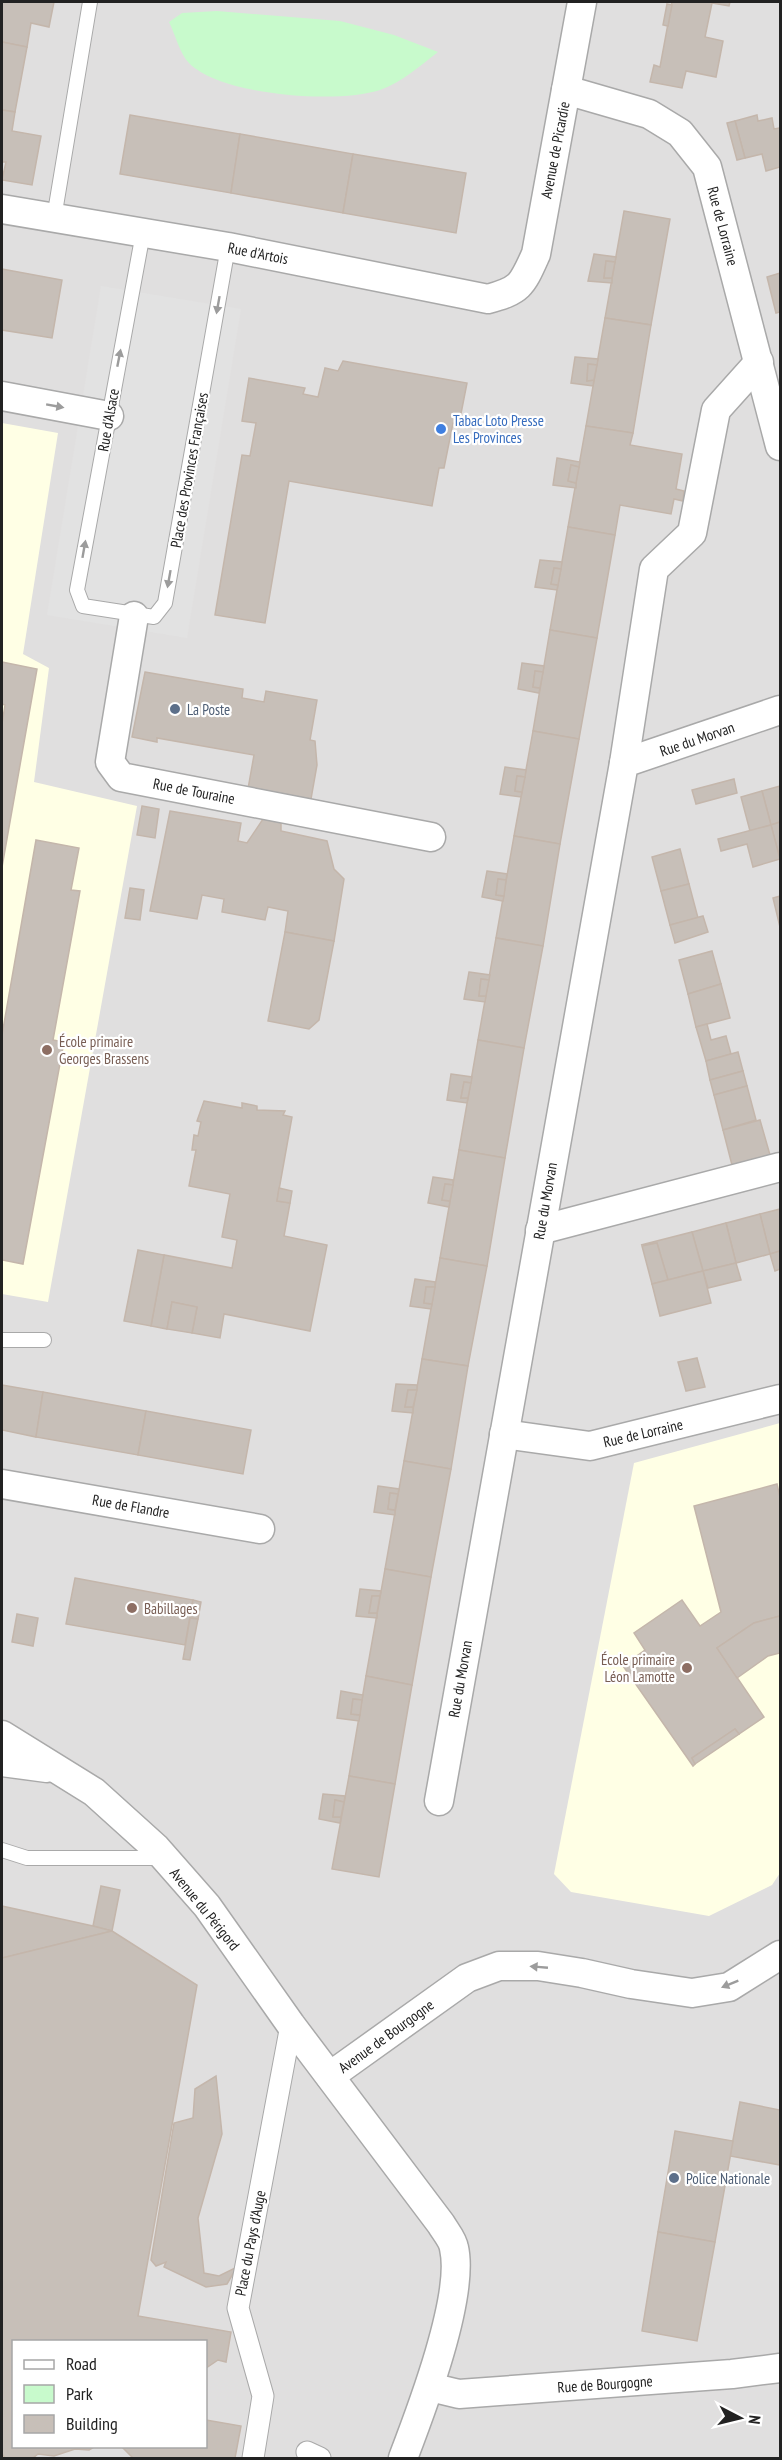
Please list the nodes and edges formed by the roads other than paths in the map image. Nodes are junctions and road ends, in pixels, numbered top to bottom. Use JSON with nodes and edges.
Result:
{"nodes":[{"id":1,"x":90,"y":2,"type":"edge"},
{"id":2,"x":582,"y":2,"type":"edge"},
{"id":3,"x":566,"y":90,"type":"junction"},
{"id":4,"x":2,"y":209,"type":"edge"},
{"id":5,"x":54,"y":218,"type":"junction"},
{"id":6,"x":143,"y":233,"type":"junction"},
{"id":7,"x":228,"y":247,"type":"junction"},
{"id":8,"x":513,"y":292,"type":"joint"},
{"id":9,"x":759,"y":362,"type":"junction"},
{"id":10,"x":2,"y":396,"type":"edge"},
{"id":11,"x":109,"y":416,"type":"junction"},
{"id":12,"x":780,"y":446,"type":"edge"},
{"id":13,"x":83,"y":606,"type":"joint"},
{"id":14,"x":134,"y":616,"type":"junction"},
{"id":15,"x":780,"y":710,"type":"edge"},
{"id":16,"x":624,"y":763,"type":"junction"},
{"id":17,"x":431,"y":837,"type":"dead end"},
{"id":18,"x":780,"y":1167,"type":"edge"},
{"id":19,"x":540,"y":1230,"type":"junction"},
{"id":20,"x":2,"y":1340,"type":"edge"},
{"id":21,"x":44,"y":1340,"type":"dead end"},
{"id":22,"x":780,"y":1399,"type":"edge"},
{"id":23,"x":504,"y":1434,"type":"junction"},
{"id":24,"x":2,"y":1484,"type":"edge"},
{"id":25,"x":260,"y":1529,"type":"dead end"},
{"id":26,"x":2,"y":1735,"type":"edge"},
{"id":27,"x":2,"y":1762,"type":"edge"},
{"id":28,"x":52,"y":1769,"type":"junction"},
{"id":29,"x":438,"y":1802,"type":"dead end"},
{"id":30,"x":2,"y":1850,"type":"edge"},
{"id":31,"x":164,"y":1858,"type":"junction"},
{"id":32,"x":780,"y":1955,"type":"edge"},
{"id":33,"x":291,"y":2025,"type":"junction"},
{"id":34,"x":330,"y":2076,"type":"junction"},
{"id":35,"x":780,"y":2368,"type":"edge"},
{"id":36,"x":430,"y":2387,"type":"junction"},
{"id":37,"x":253,"y":2458,"type":"edge"},
{"id":38,"x":403,"y":2458,"type":"edge"}],
"edges":[{"from":1,"to":5,"type":"lane"},
{"from":2,"to":3,"type":"street","name":"Avenue de Picardie"},
{"from":3,"to":8,"type":"street","name":"Avenue de Picardie"},
{"from":3,"to":9,"type":"street","name":"Rue de Lorraine"},
{"from":4,"to":5,"type":"street","name":"Rue d'Artois"},
{"from":5,"to":6,"type":"street","name":"Rue d'Artois"},
{"from":6,"to":7,"type":"street","name":"Rue d'Artois"},
{"from":11,"to":6,"type":"lane","name":"Rue d'Alsace","one_way":true},
{"from":7,"to":8,"type":"street","name":"Rue d'Artois"},
{"from":7,"to":14,"type":"lane","name":"Place des Provinces Françaises","one_way":true},
{"from":9,"to":12,"type":"street","name":"Rue de Lorraine"},
{"from":9,"to":16,"type":"street"},
{"from":10,"to":11,"type":"street","one_way":true},
{"from":13,"to":11,"type":"lane","name":"Rue d'Alsace","one_way":true},
{"from":13,"to":14,"type":"lane","name":"Place des Provinces Françaises"},
{"from":14,"to":17,"type":"street","name":"Rue de Touraine"},
{"from":15,"to":16,"type":"street","name":"Rue du Morvan"},
{"from":16,"to":19,"type":"street","name":"Rue du Morvan"},
{"from":18,"to":19,"type":"street"},
{"from":19,"to":23,"type":"street","name":"Rue du Morvan"},
{"from":20,"to":21,"type":"lane"},
{"from":22,"to":23,"type":"street","name":"Rue de Lorraine"},
{"from":23,"to":29,"type":"street","name":"Rue du Morvan"},
{"from":24,"to":25,"type":"street","name":"Rue de Flandre"},
{"from":26,"to":28,"type":"street","name":"Avenue du Périgord"},
{"from":27,"to":28,"type":"street","name":"Avenue du Périgord"},
{"from":28,"to":31,"type":"street","name":"Avenue du Périgord"},
{"from":30,"to":31,"type":"lane"},
{"from":31,"to":33,"type":"street","name":"Avenue du Périgord"},
{"from":32,"to":34,"type":"street","name":"Avenue de Bourgogne","one_way":true},
{"from":33,"to":34,"type":"street","name":"Avenue du Périgord"},
{"from":33,"to":37,"type":"street","name":"Place du Pays d'Auge"},
{"from":34,"to":36,"type":"street","name":"Avenue de Bourgogne"},
{"from":35,"to":36,"type":"street","name":"Rue de Bourgogne"},
{"from":36,"to":38,"type":"street","name":"Avenue de Bourgogne"}]}
